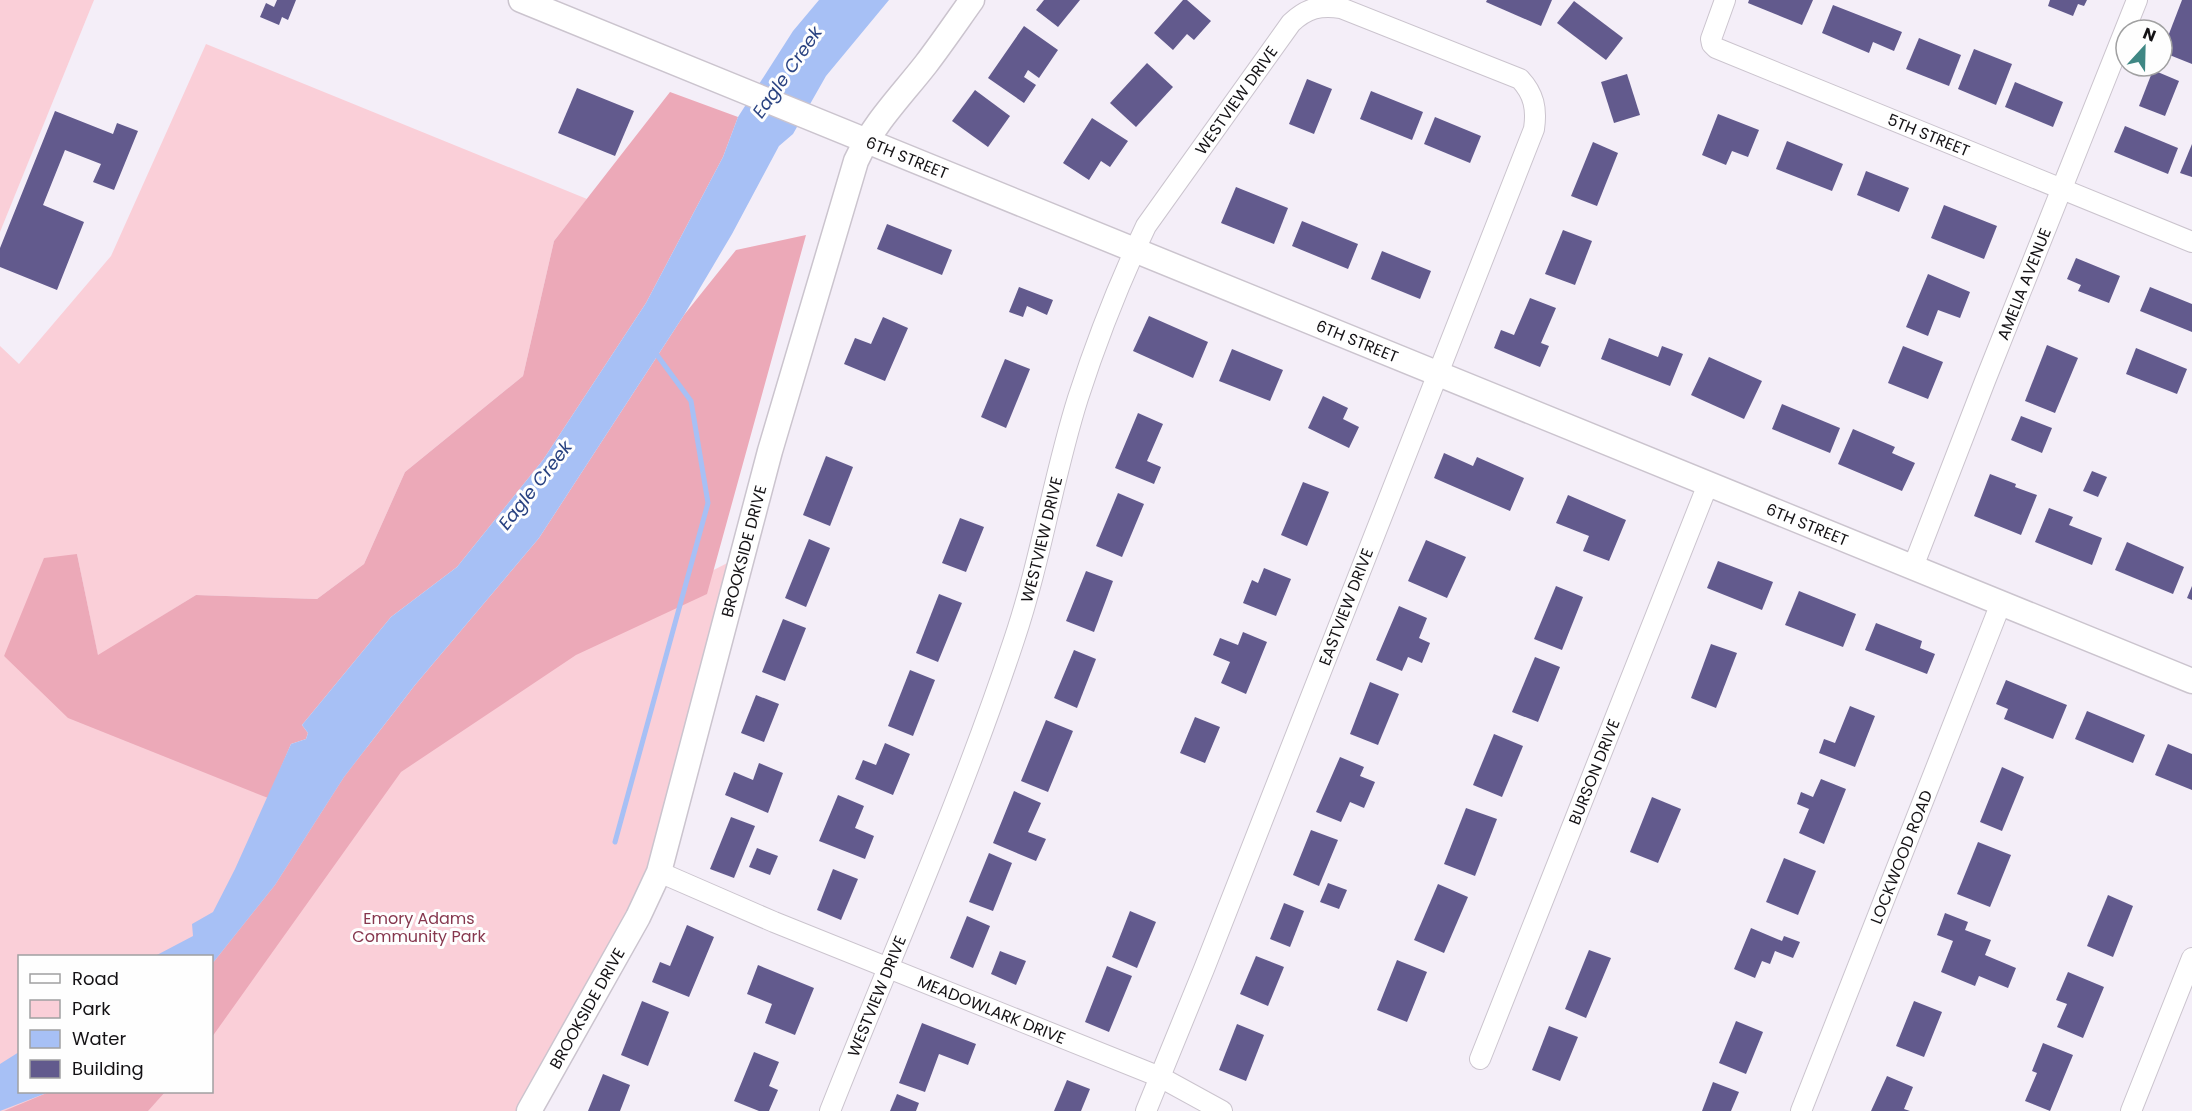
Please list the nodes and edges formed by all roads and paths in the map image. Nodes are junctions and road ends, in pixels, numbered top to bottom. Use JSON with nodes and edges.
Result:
{"nodes":[{"id":1,"x":521,"y":0,"type":"edge"},
{"id":2,"x":972,"y":0,"type":"edge"},
{"id":3,"x":1725,"y":0,"type":"edge"},
{"id":4,"x":2138,"y":0,"type":"edge"},
{"id":5,"x":1316,"y":7,"type":"joint"},
{"id":6,"x":866,"y":141,"type":"junction"},
{"id":7,"x":2062,"y":189,"type":"junction"},
{"id":8,"x":2192,"y":242,"type":"edge"},
{"id":9,"x":1134,"y":250,"type":"junction"},
{"id":10,"x":1438,"y":373,"type":"junction"},
{"id":11,"x":1708,"y":484,"type":"junction"},
{"id":12,"x":1913,"y":567,"type":"junction"},
{"id":13,"x":2001,"y":603,"type":"junction"},
{"id":14,"x":2192,"y":681,"type":"edge"},
{"id":15,"x":659,"y":872,"type":"junction"},
{"id":16,"x":2192,"y":958,"type":"edge"},
{"id":17,"x":888,"y":968,"type":"junction"},
{"id":18,"x":1480,"y":1059,"type":"dead end"},
{"id":19,"x":1160,"y":1077,"type":"junction"},
{"id":20,"x":529,"y":1111,"type":"edge"},
{"id":21,"x":830,"y":1111,"type":"edge"},
{"id":22,"x":1146,"y":1111,"type":"edge"},
{"id":23,"x":1222,"y":1111,"type":"edge"},
{"id":24,"x":1801,"y":1111,"type":"edge"},
{"id":25,"x":2131,"y":1111,"type":"edge"}],
"edges":[{"from":1,"to":6,"type":"street","name":"6TH STREET"},
{"from":2,"to":6,"type":"street","name":"BROOKSIDE DRIVE"},
{"from":3,"to":7,"type":"street","name":"5TH STREET"},
{"from":4,"to":7,"type":"street","name":"AMELIA AVENUE"},
{"from":5,"to":9,"type":"street","name":"WESTVIEW DRIVE"},
{"from":5,"to":10,"type":"street","name":"EASTVIEW DRIVE"},
{"from":6,"to":9,"type":"street","name":"6TH STREET"},
{"from":6,"to":15,"type":"street","name":"BROOKSIDE DRIVE"},
{"from":7,"to":8,"type":"street","name":"5TH STREET"},
{"from":7,"to":12,"type":"street","name":"AMELIA AVENUE"},
{"from":9,"to":10,"type":"street","name":"6TH STREET"},
{"from":9,"to":17,"type":"street","name":"WESTVIEW DRIVE"},
{"from":10,"to":11,"type":"street","name":"6TH STREET"},
{"from":10,"to":19,"type":"street","name":"EASTVIEW DRIVE"},
{"from":11,"to":12,"type":"street","name":"6TH STREET"},
{"from":11,"to":18,"type":"street","name":"BURSON DRIVE"},
{"from":12,"to":13,"type":"street","name":"6TH STREET"},
{"from":13,"to":14,"type":"street","name":"6TH STREET"},
{"from":13,"to":24,"type":"street","name":"LOCKWOOD ROAD"},
{"from":15,"to":17,"type":"street","name":"MEADOWLARK DRIVE"},
{"from":15,"to":20,"type":"street","name":"BROOKSIDE DRIVE"},
{"from":16,"to":25,"type":"street"},
{"from":17,"to":19,"type":"street","name":"MEADOWLARK DRIVE"},
{"from":17,"to":21,"type":"street","name":"WESTVIEW DRIVE"},
{"from":19,"to":22,"type":"street","name":"EASTVIEW DRIVE"},
{"from":19,"to":23,"type":"street","name":"MEADOWLARK DRIVE"}]}
